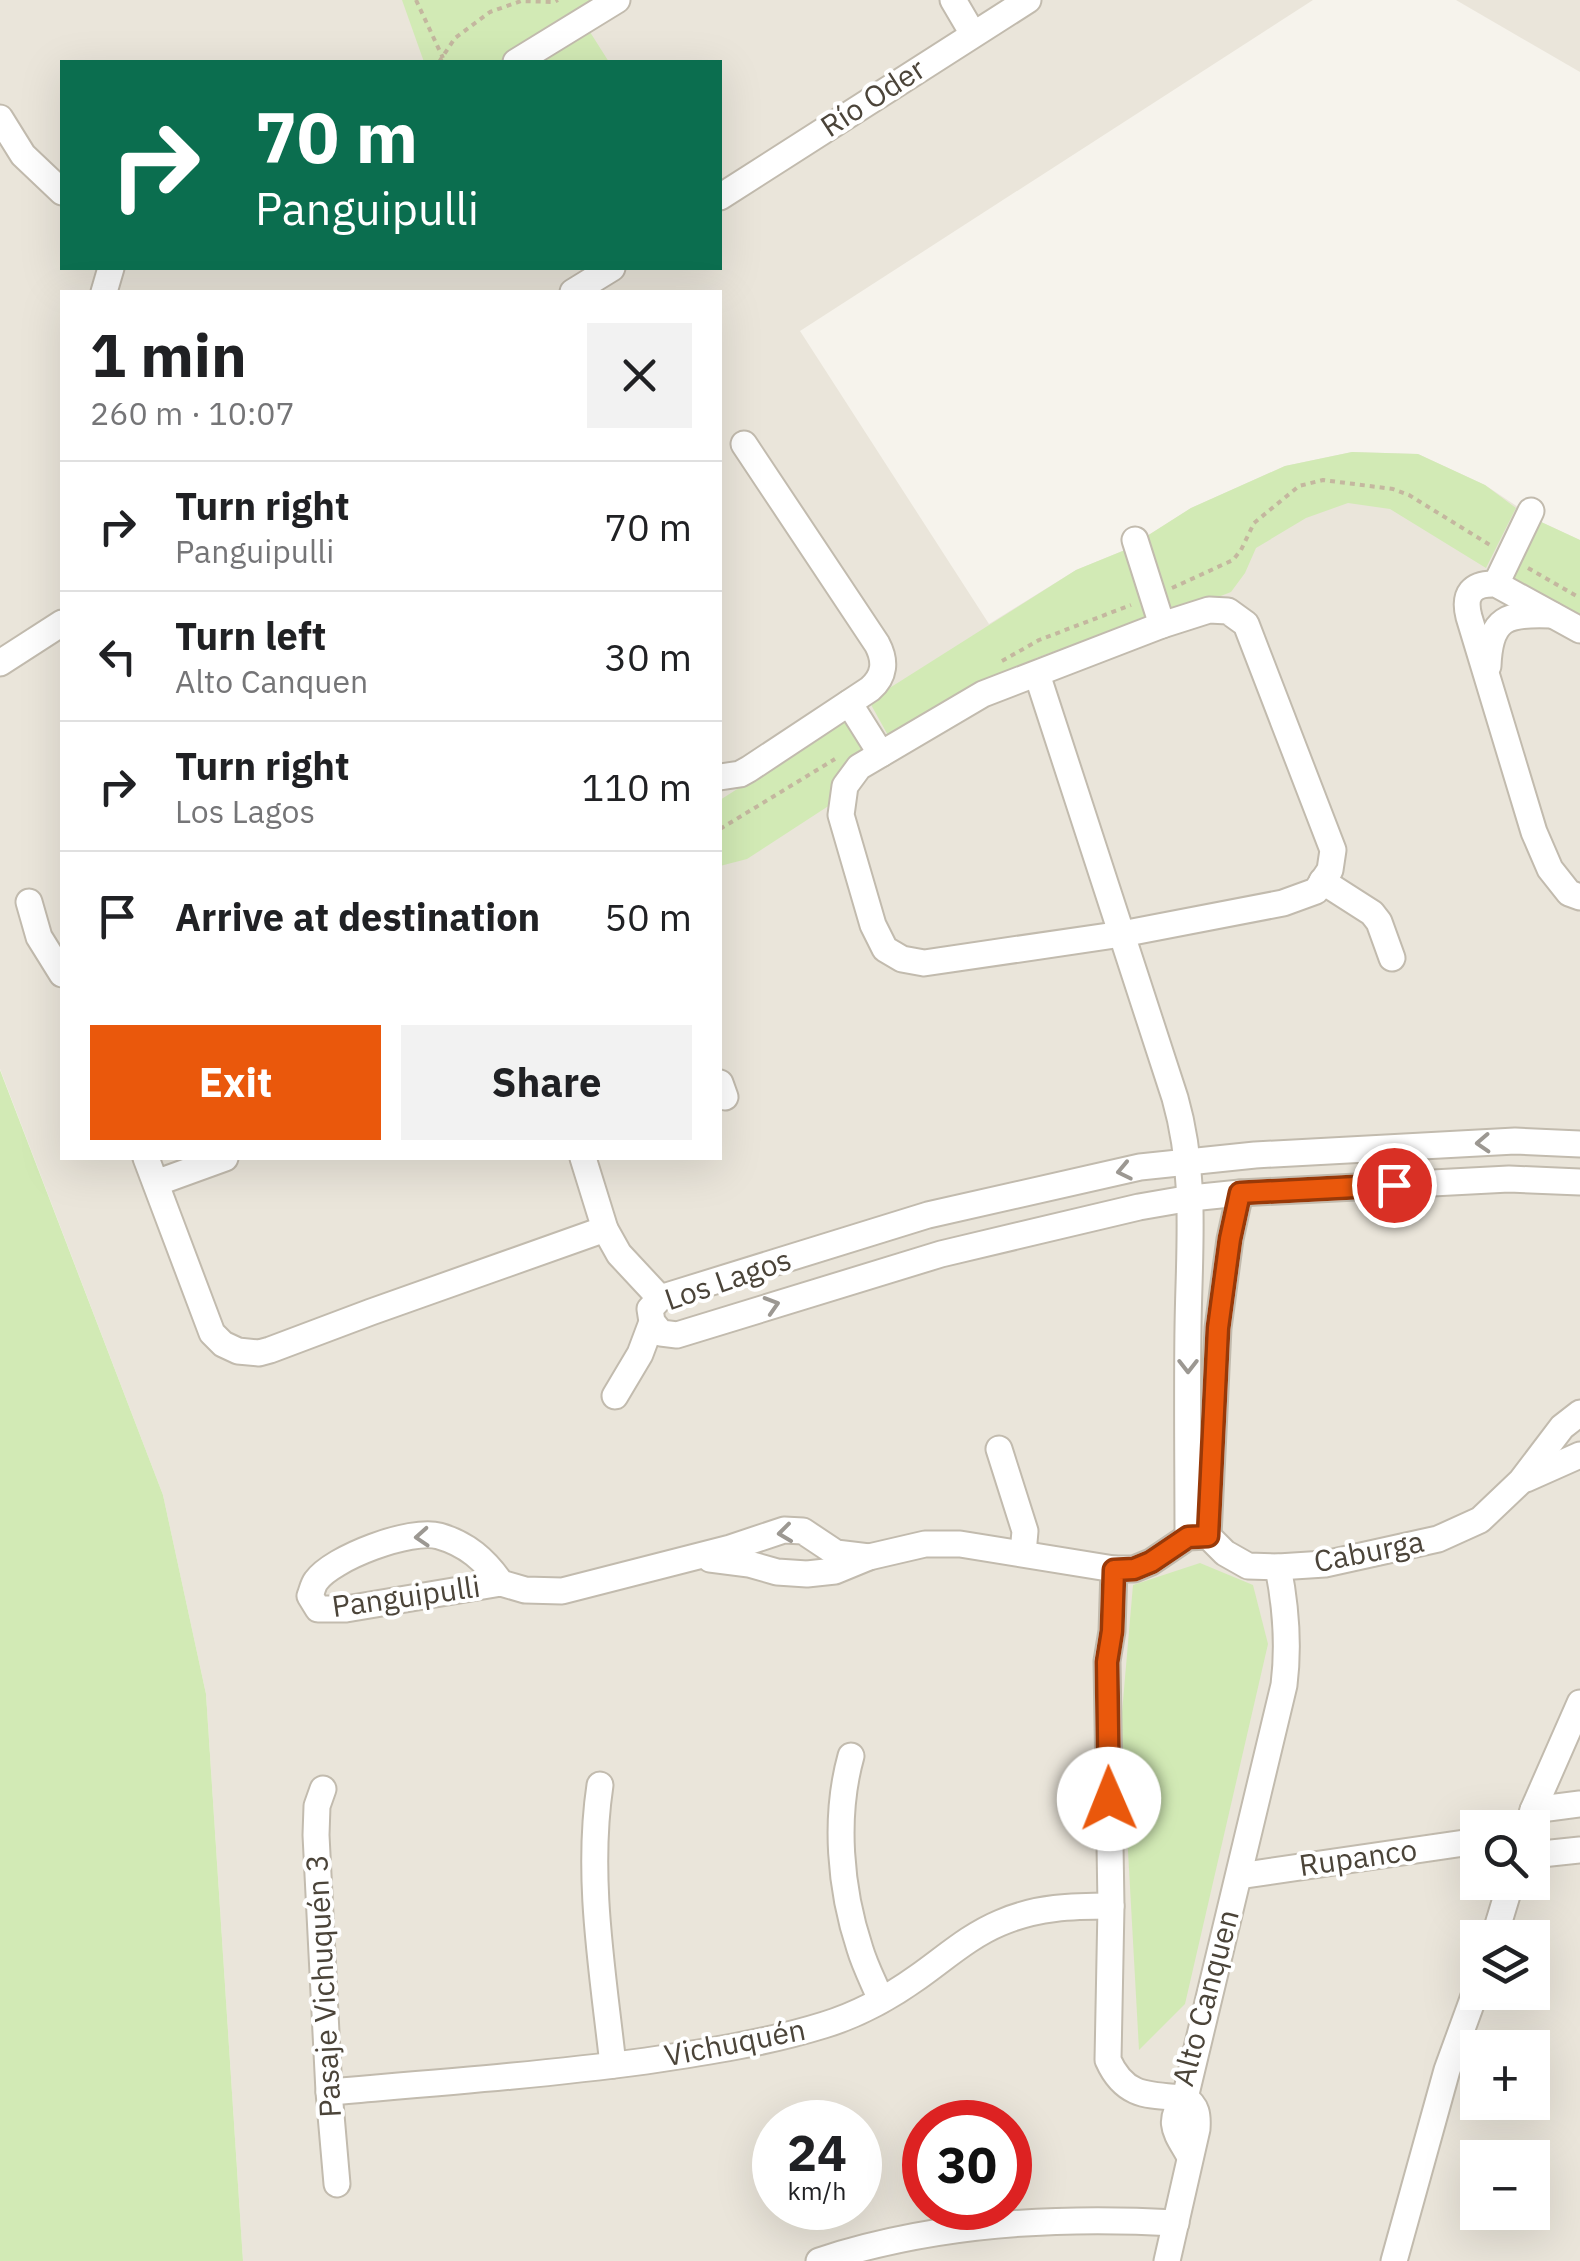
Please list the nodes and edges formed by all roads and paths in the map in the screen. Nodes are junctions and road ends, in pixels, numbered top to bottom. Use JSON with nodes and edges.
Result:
{"nodes":[{"id":1,"x":416,"y":0,"type":"edge"},
{"id":2,"x":558,"y":0,"type":"edge"},
{"id":3,"x":617,"y":0,"type":"edge"},
{"id":4,"x":953,"y":0,"type":"edge"},
{"id":5,"x":1028,"y":0,"type":"edge"},
{"id":6,"x":972,"y":34,"type":"junction"},
{"id":7,"x":441,"y":60,"type":"edge"},
{"id":8,"x":519,"y":60,"type":"edge"},
{"id":9,"x":0,"y":118,"type":"edge"},
{"id":10,"x":60,"y":190,"type":"edge"},
{"id":11,"x":722,"y":196,"type":"edge"},
{"id":12,"x":609,"y":270,"type":"edge"},
{"id":13,"x":576,"y":290,"type":"edge"},
{"id":14,"x":744,"y":444,"type":"dead end"},
{"id":15,"x":1531,"y":511,"type":"dead end"},
{"id":16,"x":1135,"y":540,"type":"dead end"},
{"id":17,"x":1500,"y":585,"type":"junction"},
{"id":18,"x":1554,"y":615,"type":"junction"},
{"id":19,"x":1469,"y":618,"type":"junction"},
{"id":20,"x":1502,"y":621,"type":"junction"},
{"id":21,"x":60,"y":623,"type":"edge"},
{"id":22,"x":1162,"y":625,"type":"junction"},
{"id":23,"x":1580,"y":630,"type":"edge"},
{"id":24,"x":0,"y":663,"type":"edge"},
{"id":25,"x":1037,"y":674,"type":"junction"},
{"id":26,"x":1488,"y":681,"type":"junction"},
{"id":27,"x":850,"y":703,"type":"junction"},
{"id":28,"x":881,"y":754,"type":"junction"},
{"id":29,"x":722,"y":776,"type":"edge"},
{"id":30,"x":1322,"y":882,"type":"junction"},
{"id":31,"x":1580,"y":897,"type":"edge"},
{"id":32,"x":29,"y":902,"type":"dead end"},
{"id":33,"x":1122,"y":934,"type":"junction"},
{"id":34,"x":1392,"y":958,"type":"dead end"},
{"id":35,"x":60,"y":971,"type":"edge"},
{"id":36,"x":1580,"y":1144,"type":"edge"},
{"id":37,"x":147,"y":1160,"type":"edge"},
{"id":38,"x":219,"y":1160,"type":"edge"},
{"id":39,"x":584,"y":1160,"type":"edge"},
{"id":40,"x":1189,"y":1162,"type":"junction"},
{"id":41,"x":1580,"y":1182,"type":"edge"},
{"id":42,"x":156,"y":1183,"type":"junction"},
{"id":43,"x":1240,"y":1193,"type":"junction"},
{"id":44,"x":1191,"y":1198,"type":"junction"},
{"id":45,"x":605,"y":1229,"type":"junction"},
{"id":46,"x":693,"y":1288,"type":"junction"},
{"id":47,"x":656,"y":1310,"type":"junction"},
{"id":48,"x":707,"y":1325,"type":"junction"},
{"id":49,"x":1188,"y":1328,"type":"junction"},
{"id":50,"x":1218,"y":1328,"type":"junction"},
{"id":51,"x":615,"y":1396,"type":"dead end"},
{"id":52,"x":1580,"y":1413,"type":"edge"},
{"id":53,"x":999,"y":1449,"type":"dead end"},
{"id":54,"x":1580,"y":1455,"type":"edge"},
{"id":55,"x":1521,"y":1481,"type":"junction"},
{"id":56,"x":1198,"y":1537,"type":"junction"},
{"id":57,"x":1023,"y":1553,"type":"junction"},
{"id":58,"x":698,"y":1556,"type":"junction"},
{"id":59,"x":870,"y":1557,"type":"junction"},
{"id":60,"x":1278,"y":1567,"type":"junction"},
{"id":61,"x":1114,"y":1570,"type":"junction"},
{"id":62,"x":501,"y":1583,"type":"junction"},
{"id":63,"x":1580,"y":1703,"type":"edge"},
{"id":64,"x":851,"y":1756,"type":"dead end"},
{"id":65,"x":600,"y":1786,"type":"dead end"},
{"id":66,"x":323,"y":1788,"type":"dead end"},
{"id":67,"x":1580,"y":1804,"type":"edge"},
{"id":68,"x":1535,"y":1810,"type":"edge"},
{"id":69,"x":1550,"y":1813,"type":"edge"},
{"id":70,"x":1460,"y":1844,"type":"edge"},
{"id":71,"x":1580,"y":1850,"type":"edge"},
{"id":72,"x":1550,"y":1853,"type":"edge"},
{"id":73,"x":1239,"y":1876,"type":"junction"},
{"id":74,"x":1111,"y":1906,"type":"junction"},
{"id":75,"x":881,"y":2000,"type":"junction"},
{"id":76,"x":1469,"y":2010,"type":"edge"},
{"id":77,"x":614,"y":2065,"type":"junction"},
{"id":78,"x":329,"y":2092,"type":"junction"},
{"id":79,"x":1185,"y":2098,"type":"junction"},
{"id":80,"x":336,"y":2184,"type":"dead end"},
{"id":81,"x":1176,"y":2223,"type":"junction"},
{"id":82,"x":872,"y":2254,"type":"edge"},
{"id":83,"x":819,"y":2261,"type":"edge"},
{"id":84,"x":1167,"y":2261,"type":"edge"},
{"id":85,"x":1394,"y":2261,"type":"edge"}],
"edges":[{"from":1,"to":7,"type":"path"},
{"from":2,"to":7,"type":"path"},
{"from":3,"to":8,"type":"street"},
{"from":4,"to":6,"type":"street"},
{"from":5,"to":6,"type":"street","name":"Río Oder"},
{"from":6,"to":11,"type":"street","name":"Río Oder"},
{"from":9,"to":10,"type":"street"},
{"from":12,"to":13,"type":"street"},
{"from":14,"to":27,"type":"street"},
{"from":15,"to":17,"type":"street"},
{"from":16,"to":22,"type":"street"},
{"from":17,"to":18,"type":"street"},
{"from":17,"to":19,"type":"street"},
{"from":17,"to":20,"type":"street"},
{"from":18,"to":20,"type":"street"},
{"from":18,"to":23,"type":"street"},
{"from":19,"to":20,"type":"street"},
{"from":19,"to":26,"type":"street"},
{"from":20,"to":26,"type":"street"},
{"from":21,"to":24,"type":"street"},
{"from":22,"to":25,"type":"street"},
{"from":22,"to":30,"type":"street"},
{"from":25,"to":28,"type":"street"},
{"from":25,"to":33,"type":"street"},
{"from":26,"to":31,"type":"street"},
{"from":27,"to":28,"type":"street"},
{"from":27,"to":29,"type":"street"},
{"from":28,"to":33,"type":"street"},
{"from":30,"to":33,"type":"street"},
{"from":30,"to":34,"type":"street"},
{"from":32,"to":35,"type":"street"},
{"from":33,"to":40,"type":"street"},
{"from":36,"to":40,"type":"street","name":"Los Lagos","one_way":true},
{"from":37,"to":42,"type":"street"},
{"from":38,"to":42,"type":"street"},
{"from":39,"to":45,"type":"street"},
{"from":40,"to":44,"type":"street"},
{"from":40,"to":46,"type":"street","name":"Los Lagos","one_way":true},
{"from":41,"to":43,"type":"street","name":"Los Lagos"},
{"from":42,"to":45,"type":"street"},
{"from":43,"to":44,"type":"street","name":"Los Lagos"},
{"from":43,"to":50,"type":"street"},
{"from":48,"to":44,"type":"street","name":"Los Lagos","one_way":true},
{"from":44,"to":49,"type":"street"},
{"from":45,"to":47,"type":"street"},
{"from":46,"to":47,"type":"street","name":"Los Lagos"},
{"from":46,"to":48,"type":"street"},
{"from":47,"to":48,"type":"street","name":"Los Lagos"},
{"from":47,"to":51,"type":"street"},
{"from":49,"to":50,"type":"street"},
{"from":49,"to":56,"type":"street","one_way":true},
{"from":50,"to":56,"type":"street"},
{"from":52,"to":55,"type":"street","name":"Caburga"},
{"from":53,"to":57,"type":"street"},
{"from":54,"to":55,"type":"street","name":"Caburga"},
{"from":55,"to":60,"type":"street","name":"Caburga"},
{"from":56,"to":60,"type":"street","name":"Caburga"},
{"from":56,"to":61,"type":"street","name":"Panguipulli"},
{"from":57,"to":59,"type":"street","name":"Panguipulli"},
{"from":57,"to":61,"type":"street","name":"Panguipulli"},
{"from":58,"to":59,"type":"street","name":"Panguipulli"},
{"from":59,"to":58,"type":"street","name":"Panguipulli","one_way":true},
{"from":58,"to":62,"type":"street","name":"Panguipulli"},
{"from":60,"to":73,"type":"street","name":"Alto Canquen"},
{"from":61,"to":74,"type":"street","name":"Alto Canquen"},
{"from":62,"to":62,"type":"street","name":"Panguipulli","one_way":true},
{"from":63,"to":68,"type":"street"},
{"from":64,"to":75,"type":"street"},
{"from":65,"to":77,"type":"street"},
{"from":66,"to":78,"type":"street","name":"Pasaje Vichuquén 3"},
{"from":67,"to":69,"type":"street"},
{"from":70,"to":73,"type":"street","name":"Rupanco"},
{"from":71,"to":72,"type":"street"},
{"from":73,"to":79,"type":"street","name":"Alto Canquen"},
{"from":74,"to":75,"type":"street","name":"Vichuquén"},
{"from":74,"to":79,"type":"street","name":"Alto Canquen"},
{"from":75,"to":77,"type":"street","name":"Vichuquén"},
{"from":76,"to":85,"type":"street"},
{"from":77,"to":78,"type":"street","name":"Vichuquén"},
{"from":78,"to":80,"type":"street","name":"Pasaje Vichuquén 3"},
{"from":79,"to":81,"type":"street"},
{"from":81,"to":82,"type":"street"},
{"from":81,"to":84,"type":"street"},
{"from":82,"to":83,"type":"street"}]}
